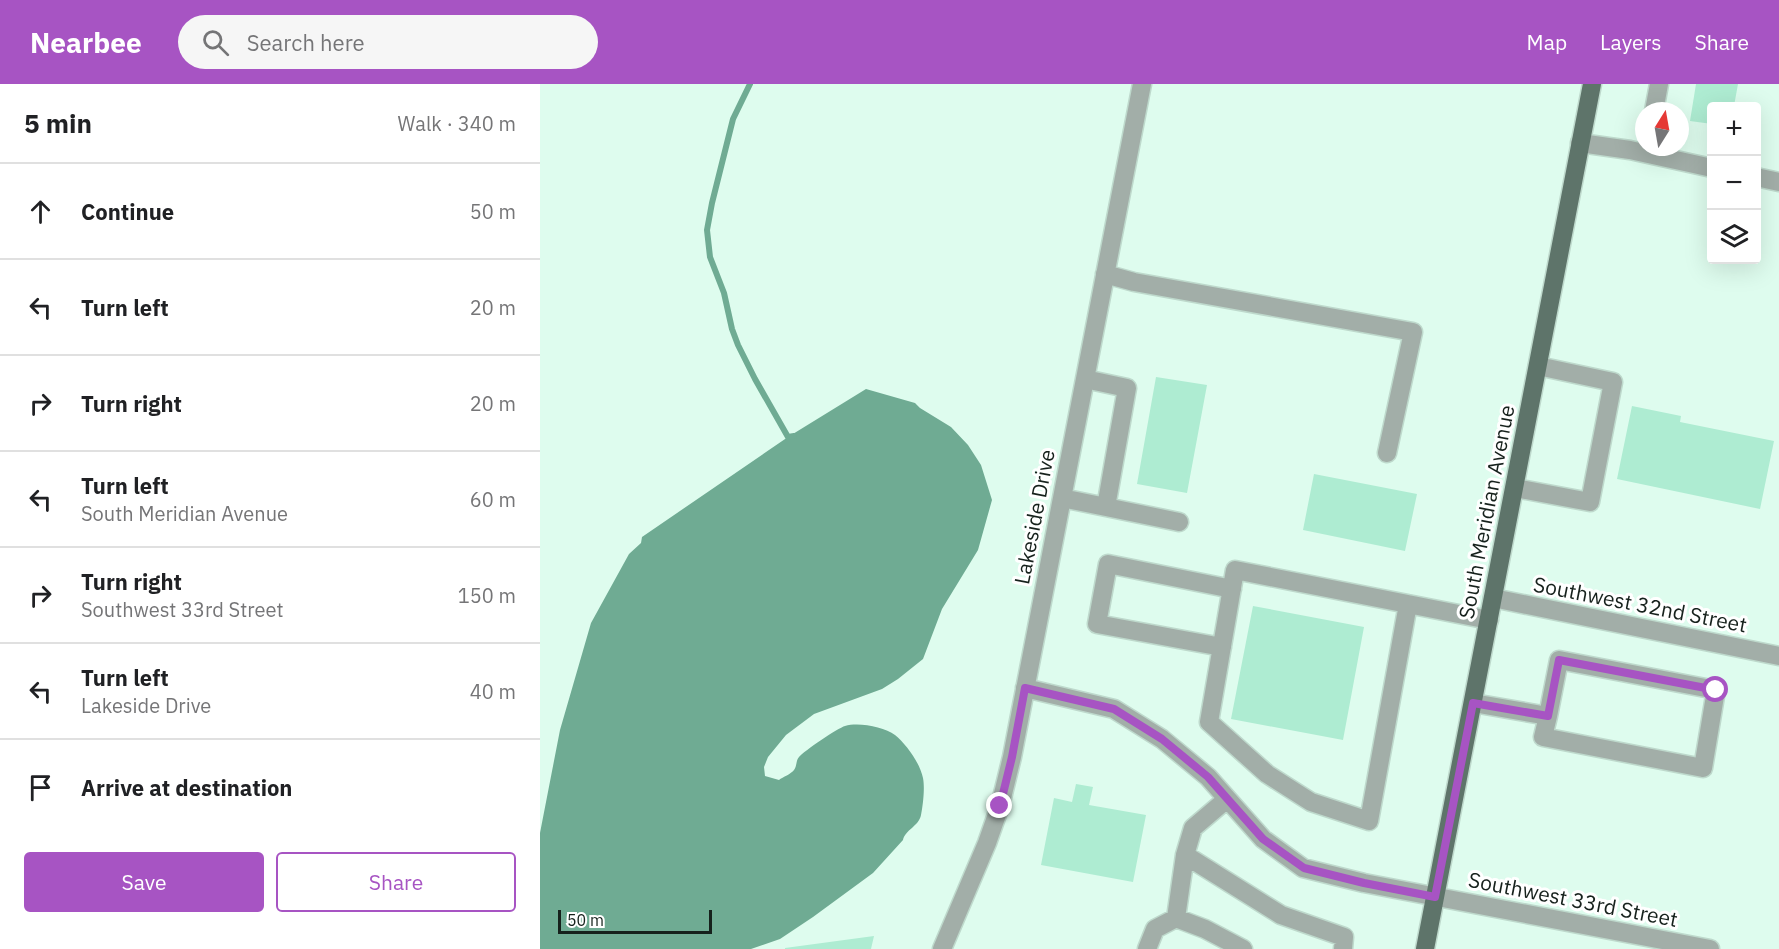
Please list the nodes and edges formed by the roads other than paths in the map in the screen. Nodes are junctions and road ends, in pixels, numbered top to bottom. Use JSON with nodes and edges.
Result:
{"nodes":[{"id":1,"x":1142,"y":84,"type":"edge"},
{"id":2,"x":1592,"y":84,"type":"edge"},
{"id":3,"x":1659,"y":84,"type":"edge"},
{"id":4,"x":1656,"y":102,"type":"edge"},
{"id":5,"x":1580,"y":143,"type":"junction"},
{"id":6,"x":1635,"y":149,"type":"edge"},
{"id":7,"x":1668,"y":156,"type":"edge"},
{"id":8,"x":1707,"y":167,"type":"edge"},
{"id":9,"x":1761,"y":178,"type":"edge"},
{"id":10,"x":1779,"y":182,"type":"edge"},
{"id":11,"x":1105,"y":274,"type":"junction"},
{"id":12,"x":1538,"y":366,"type":"junction"},
{"id":13,"x":1085,"y":380,"type":"junction"},
{"id":14,"x":1387,"y":453,"type":"dead end"},
{"id":15,"x":1515,"y":488,"type":"junction"},
{"id":16,"x":1062,"y":498,"type":"junction"},
{"id":17,"x":1106,"y":507,"type":"junction"},
{"id":18,"x":1179,"y":522,"type":"dead end"},
{"id":19,"x":1232,"y":589,"type":"junction"},
{"id":20,"x":1493,"y":598,"type":"junction"},
{"id":21,"x":1408,"y":604,"type":"junction"},
{"id":22,"x":1489,"y":620,"type":"junction"},
{"id":23,"x":1222,"y":647,"type":"junction"},
{"id":24,"x":1779,"y":656,"type":"edge"},
{"id":25,"x":1025,"y":688,"type":"junction"},
{"id":26,"x":1473,"y":703,"type":"junction"},
{"id":27,"x":1548,"y":716,"type":"junction"},
{"id":28,"x":1227,"y":799,"type":"junction"},
{"id":29,"x":1185,"y":855,"type":"junction"},
{"id":30,"x":1435,"y":897,"type":"junction"},
{"id":31,"x":1176,"y":918,"type":"junction"},
{"id":32,"x":942,"y":949,"type":"edge"},
{"id":33,"x":1147,"y":949,"type":"edge"},
{"id":34,"x":1243,"y":949,"type":"edge"},
{"id":35,"x":1342,"y":949,"type":"edge"},
{"id":36,"x":1425,"y":949,"type":"edge"},
{"id":37,"x":1710,"y":949,"type":"edge"}],
"edges":[{"from":1,"to":11,"type":"street","name":"Lakeside Drive"},
{"from":2,"to":5,"type":"main road","name":"South Meridian Avenue"},
{"from":3,"to":4,"type":"street"},
{"from":5,"to":6,"type":"street"},
{"from":5,"to":12,"type":"main road","name":"South Meridian Avenue"},
{"from":7,"to":8,"type":"street"},
{"from":9,"to":10,"type":"street"},
{"from":11,"to":13,"type":"street","name":"Lakeside Drive"},
{"from":11,"to":14,"type":"street"},
{"from":12,"to":15,"type":"main road","name":"South Meridian Avenue"},
{"from":12,"to":15,"type":"street"},
{"from":13,"to":16,"type":"street","name":"Lakeside Drive"},
{"from":13,"to":17,"type":"street"},
{"from":15,"to":20,"type":"main road","name":"South Meridian Avenue"},
{"from":16,"to":17,"type":"street"},
{"from":16,"to":25,"type":"street","name":"Lakeside Drive"},
{"from":17,"to":18,"type":"street"},
{"from":19,"to":21,"type":"street"},
{"from":19,"to":23,"type":"street"},
{"from":19,"to":23,"type":"street"},
{"from":20,"to":22,"type":"main road","name":"South Meridian Avenue"},
{"from":20,"to":24,"type":"street","name":"Southwest 32nd Street"},
{"from":21,"to":22,"type":"street"},
{"from":21,"to":23,"type":"street"},
{"from":22,"to":26,"type":"main road","name":"South Meridian Avenue"},
{"from":25,"to":28,"type":"street","name":"Southwest 33rd Street"},
{"from":25,"to":32,"type":"street","name":"Lakeside Drive"},
{"from":26,"to":27,"type":"street"},
{"from":26,"to":30,"type":"main road","name":"South Meridian Avenue"},
{"from":27,"to":27,"type":"street"},
{"from":28,"to":29,"type":"street"},
{"from":28,"to":30,"type":"street","name":"Southwest 33rd Street"},
{"from":29,"to":31,"type":"street"},
{"from":29,"to":35,"type":"street"},
{"from":30,"to":36,"type":"main road","name":"South Meridian Avenue"},
{"from":30,"to":37,"type":"street","name":"Southwest 33rd Street"},
{"from":31,"to":33,"type":"street"},
{"from":31,"to":34,"type":"street"}]}
